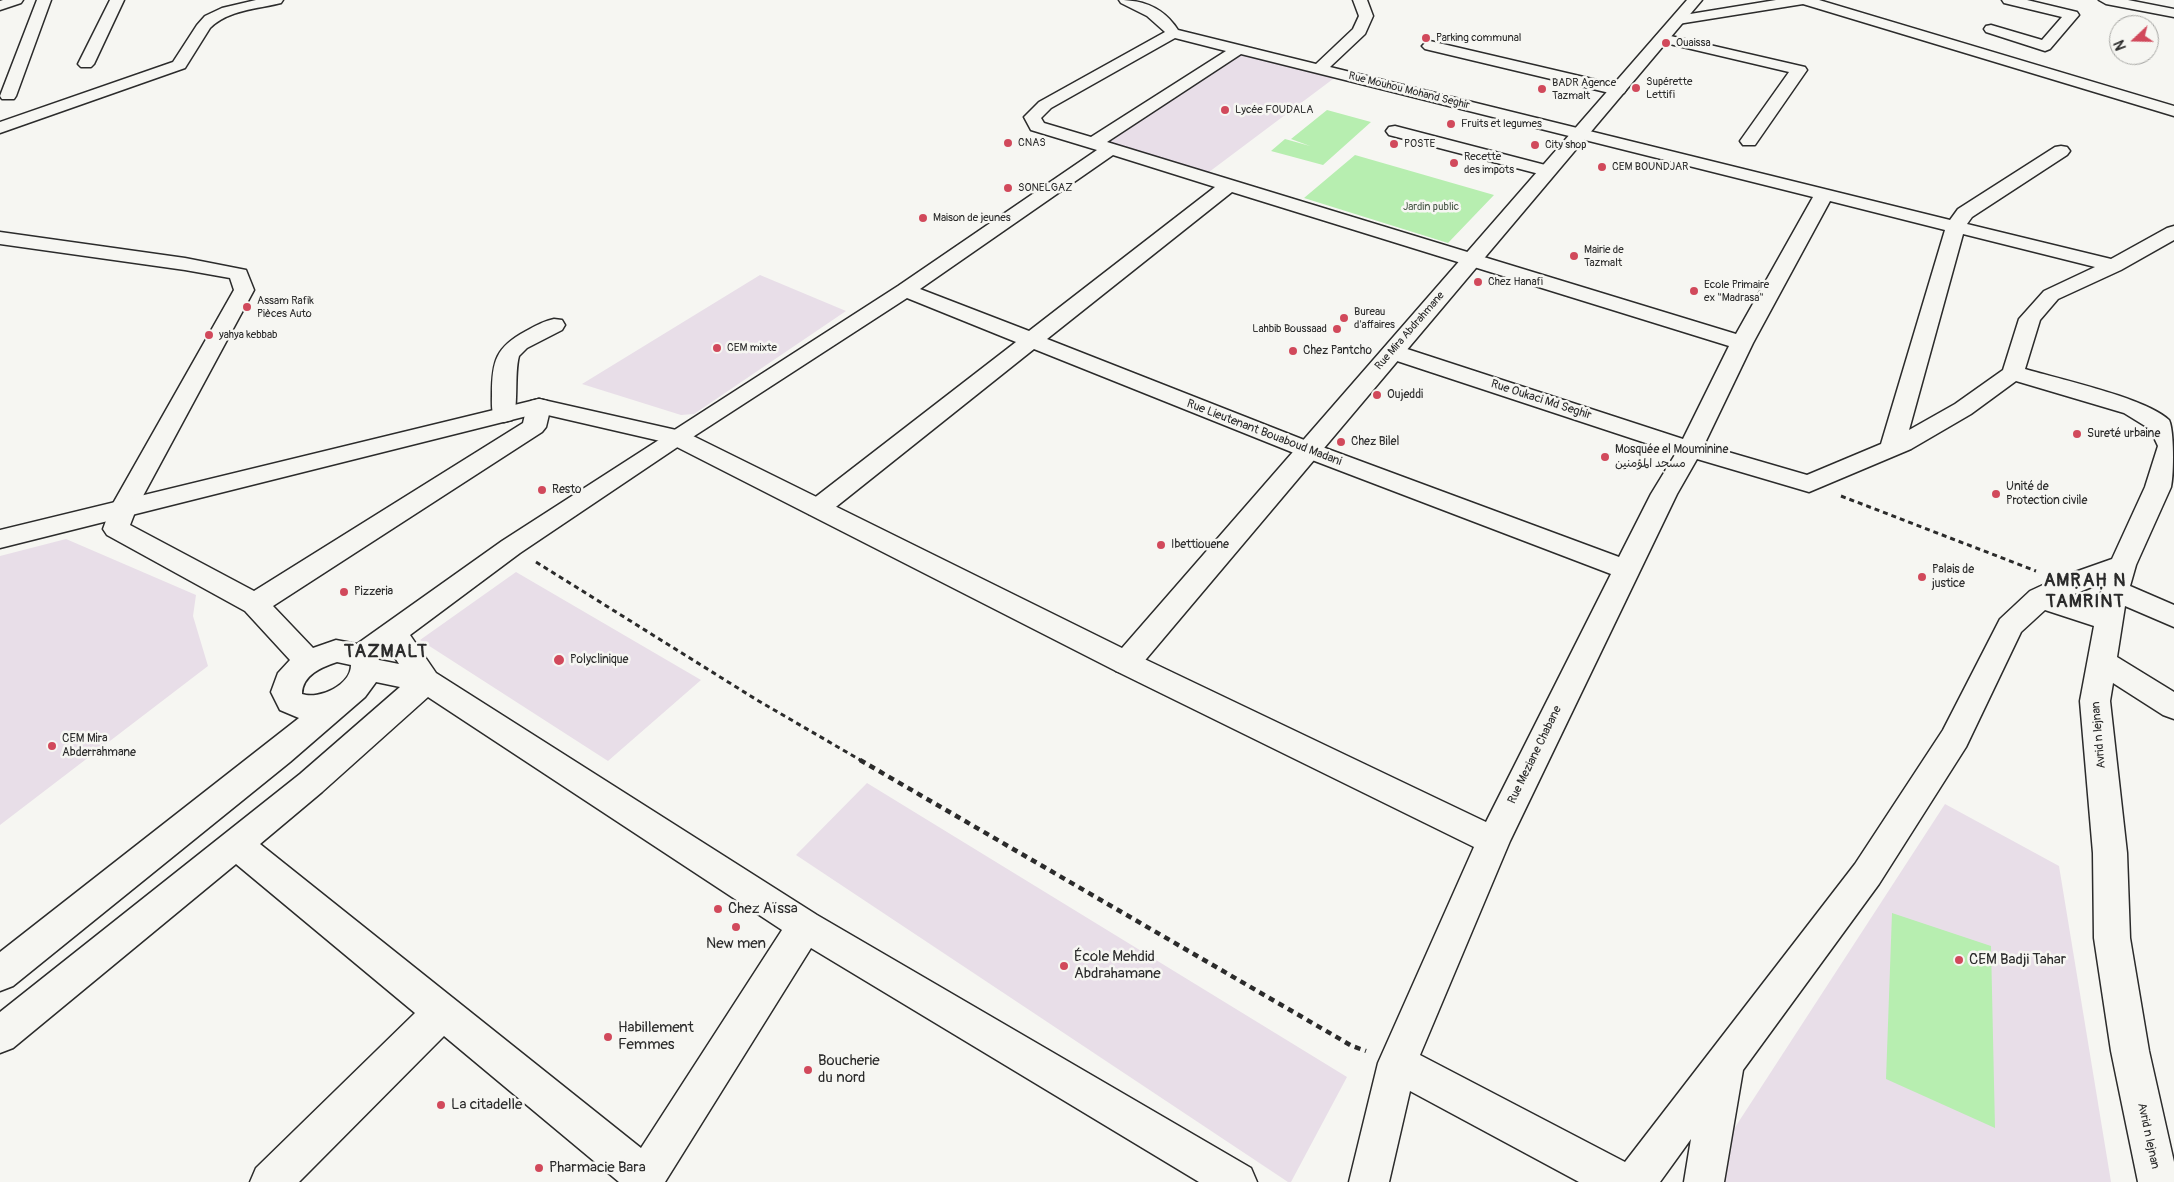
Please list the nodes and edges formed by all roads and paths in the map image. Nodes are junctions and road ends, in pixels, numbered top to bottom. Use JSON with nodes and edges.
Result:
{"nodes":[{"id":1,"x":16,"y":0,"type":"edge"},
{"id":2,"x":44,"y":0,"type":"edge"},
{"id":3,"x":117,"y":0,"type":"edge"},
{"id":4,"x":276,"y":0,"type":"edge"},
{"id":5,"x":1126,"y":0,"type":"edge"},
{"id":6,"x":1360,"y":0,"type":"edge"},
{"id":7,"x":1695,"y":0,"type":"edge"},
{"id":8,"x":1803,"y":0,"type":"edge"},
{"id":9,"x":2009,"y":0,"type":"edge"},
{"id":10,"x":2106,"y":0,"type":"edge"},
{"id":11,"x":0,"y":6,"type":"edge"},
{"id":12,"x":2174,"y":13,"type":"edge"},
{"id":13,"x":1678,"y":20,"type":"junction"},
{"id":14,"x":1991,"y":29,"type":"dead end"},
{"id":15,"x":1173,"y":32,"type":"junction"},
{"id":16,"x":1662,"y":38,"type":"junction"},
{"id":17,"x":1430,"y":46,"type":"dead end"},
{"id":18,"x":1237,"y":50,"type":"junction"},
{"id":19,"x":86,"y":64,"type":"dead end"},
{"id":20,"x":1320,"y":70,"type":"junction"},
{"id":21,"x":1618,"y":90,"type":"junction"},
{"id":22,"x":8,"y":96,"type":"dead end"},
{"id":23,"x":2174,"y":111,"type":"edge"},
{"id":24,"x":0,"y":128,"type":"edge"},
{"id":25,"x":1395,"y":131,"type":"dead end"},
{"id":26,"x":1580,"y":133,"type":"junction"},
{"id":27,"x":1749,"y":141,"type":"dead end"},
{"id":28,"x":1101,"y":146,"type":"junction"},
{"id":29,"x":2060,"y":151,"type":"dead end"},
{"id":30,"x":1547,"y":171,"type":"junction"},
{"id":31,"x":1228,"y":186,"type":"junction"},
{"id":32,"x":1824,"y":193,"type":"junction"},
{"id":33,"x":1956,"y":227,"type":"junction"},
{"id":34,"x":2174,"y":232,"type":"edge"},
{"id":35,"x":0,"y":238,"type":"edge"},
{"id":36,"x":1471,"y":261,"type":"junction"},
{"id":37,"x":2114,"y":266,"type":"junction"},
{"id":38,"x":905,"y":290,"type":"junction"},
{"id":39,"x":554,"y":325,"type":"dead end"},
{"id":40,"x":1031,"y":340,"type":"junction"},
{"id":41,"x":1742,"y":343,"type":"junction"},
{"id":42,"x":1393,"y":352,"type":"junction"},
{"id":43,"x":2013,"y":373,"type":"junction"},
{"id":44,"x":540,"y":406,"type":"junction"},
{"id":45,"x":504,"y":415,"type":"junction"},
{"id":46,"x":2167,"y":428,"type":"edge"},
{"id":47,"x":677,"y":437,"type":"junction"},
{"id":48,"x":1690,"y":449,"type":"junction"},
{"id":49,"x":1892,"y":449,"type":"junction"},
{"id":50,"x":1308,"y":450,"type":"junction"},
{"id":51,"x":1809,"y":484,"type":"junction"},
{"id":52,"x":124,"y":508,"type":"junction"},
{"id":53,"x":818,"y":508,"type":"junction"},
{"id":54,"x":0,"y":538,"type":"edge"},
{"id":55,"x":511,"y":547,"type":"junction"},
{"id":56,"x":1626,"y":570,"type":"junction"},
{"id":57,"x":2119,"y":578,"type":"junction"},
{"id":58,"x":2054,"y":591,"type":"junction"},
{"id":59,"x":255,"y":604,"type":"junction"},
{"id":60,"x":2174,"y":616,"type":"edge"},
{"id":61,"x":2109,"y":621,"type":"junction"},
{"id":62,"x":393,"y":633,"type":"junction"},
{"id":63,"x":308,"y":661,"type":"junction"},
{"id":64,"x":2102,"y":662,"type":"junction"},
{"id":65,"x":364,"y":663,"type":"junction"},
{"id":66,"x":1126,"y":663,"type":"junction"},
{"id":67,"x":426,"y":681,"type":"junction"},
{"id":68,"x":346,"y":696,"type":"junction"},
{"id":69,"x":2174,"y":707,"type":"edge"},
{"id":70,"x":1493,"y":841,"type":"junction"},
{"id":71,"x":236,"y":844,"type":"junction"},
{"id":72,"x":805,"y":926,"type":"junction"},
{"id":73,"x":0,"y":974,"type":"edge"},
{"id":74,"x":442,"y":1012,"type":"junction"},
{"id":75,"x":0,"y":1035,"type":"edge"},
{"id":76,"x":1397,"y":1063,"type":"junction"},
{"id":77,"x":1724,"y":1063,"type":"junction"},
{"id":78,"x":643,"y":1180,"type":"edge"},
{"id":79,"x":270,"y":1182,"type":"edge"},
{"id":80,"x":1238,"y":1182,"type":"edge"},
{"id":81,"x":1369,"y":1182,"type":"edge"},
{"id":82,"x":1620,"y":1182,"type":"edge"},
{"id":83,"x":1634,"y":1182,"type":"edge"},
{"id":84,"x":1704,"y":1182,"type":"edge"},
{"id":85,"x":2158,"y":1182,"type":"edge"}],
"edges":[{"from":1,"to":11,"type":"street"},
{"from":2,"to":22,"type":"street"},
{"from":3,"to":19,"type":"street"},
{"from":4,"to":24,"type":"street"},
{"from":5,"to":15,"type":"street"},
{"from":6,"to":20,"type":"street"},
{"from":7,"to":13,"type":"street","name":"Rue Mira Abdrahmane"},
{"from":8,"to":13,"type":"street"},
{"from":8,"to":23,"type":"street"},
{"from":9,"to":14,"type":"street"},
{"from":10,"to":12,"type":"street"},
{"from":13,"to":16,"type":"street","name":"Rue Mira Abdrahmane"},
{"from":15,"to":18,"type":"street","name":"Rue Mouhou Mohand Seghir"},
{"from":15,"to":28,"type":"street"},
{"from":16,"to":21,"type":"street","name":"Rue Mira Abdrahmane"},
{"from":16,"to":27,"type":"street"},
{"from":17,"to":21,"type":"street"},
{"from":18,"to":20,"type":"street","name":"Rue Mouhou Mohand Seghir"},
{"from":18,"to":28,"type":"street"},
{"from":20,"to":26,"type":"street","name":"Rue Mouhou Mohand Seghir"},
{"from":21,"to":26,"type":"street","name":"Rue Mira Abdrahmane"},
{"from":25,"to":30,"type":"street"},
{"from":26,"to":30,"type":"street","name":"Rue Mira Abdrahmane"},
{"from":26,"to":32,"type":"street","name":"Rue Mouhou Mohand Seghir"},
{"from":28,"to":31,"type":"street"},
{"from":28,"to":38,"type":"street"},
{"from":29,"to":33,"type":"street"},
{"from":30,"to":36,"type":"street","name":"Rue Mira Abdrahmane"},
{"from":31,"to":36,"type":"street"},
{"from":31,"to":40,"type":"street"},
{"from":32,"to":33,"type":"street","name":"Rue Mouhou Mohand Seghir"},
{"from":32,"to":41,"type":"street","name":"Rue Meziane Chabane"},
{"from":33,"to":37,"type":"street","name":"Rue Mouhou Mohand Seghir"},
{"from":33,"to":49,"type":"street"},
{"from":34,"to":37,"type":"street"},
{"from":35,"to":52,"type":"street"},
{"from":36,"to":41,"type":"street"},
{"from":36,"to":42,"type":"street","name":"Rue Mira Abdrahmane"},
{"from":37,"to":43,"type":"street"},
{"from":38,"to":40,"type":"street","name":"Rue Lieutenant Bouaboud Madani"},
{"from":38,"to":47,"type":"street"},
{"from":39,"to":45,"type":"street"},
{"from":40,"to":50,"type":"street","name":"Rue Lieutenant Bouaboud Madani"},
{"from":40,"to":53,"type":"street"},
{"from":41,"to":48,"type":"street","name":"Rue Meziane Chabane"},
{"from":42,"to":48,"type":"street","name":"Rue Oukaci Md Seghir"},
{"from":42,"to":50,"type":"street","name":"Rue Mira Abdrahmane"},
{"from":43,"to":46,"type":"street","name":"Avrid n lejnan"},
{"from":43,"to":49,"type":"street"},
{"from":44,"to":45,"type":"street"},
{"from":44,"to":47,"type":"street"},
{"from":44,"to":59,"type":"street"},
{"from":45,"to":52,"type":"street"},
{"from":46,"to":57,"type":"street","name":"Avrid n lejnan"},
{"from":47,"to":53,"type":"street"},
{"from":47,"to":55,"type":"street"},
{"from":48,"to":51,"type":"street","name":"Rue Oukaci Md Seghir"},
{"from":48,"to":56,"type":"street","name":"Rue Meziane Chabane"},
{"from":49,"to":51,"type":"street"},
{"from":50,"to":56,"type":"street","name":"Rue Lieutenant Bouaboud Madani"},
{"from":50,"to":66,"type":"street","name":"Rue Mira Abdrahmane"},
{"from":51,"to":58,"type":"path"},
{"from":52,"to":54,"type":"street"},
{"from":52,"to":59,"type":"street"},
{"from":53,"to":66,"type":"street"},
{"from":55,"to":62,"type":"street"},
{"from":55,"to":76,"type":"path"},
{"from":56,"to":70,"type":"street","name":"Rue Meziane Chabane"},
{"from":57,"to":58,"type":"street"},
{"from":57,"to":60,"type":"street"},
{"from":57,"to":61,"type":"street","name":"Avrid n lejnan"},
{"from":58,"to":61,"type":"street"},
{"from":58,"to":77,"type":"street"},
{"from":59,"to":63,"type":"street"},
{"from":61,"to":64,"type":"street","name":"Avrid n lejnan"},
{"from":62,"to":65,"type":"street"},
{"from":62,"to":67,"type":"street"},
{"from":63,"to":65,"type":"street"},
{"from":63,"to":68,"type":"street"},
{"from":64,"to":69,"type":"street"},
{"from":64,"to":85,"type":"street","name":"Avrid n lejnan"},
{"from":65,"to":67,"type":"street"},
{"from":65,"to":68,"type":"street"},
{"from":66,"to":70,"type":"street"},
{"from":67,"to":71,"type":"street"},
{"from":67,"to":72,"type":"street"},
{"from":68,"to":73,"type":"street"},
{"from":70,"to":76,"type":"street","name":"Rue Meziane Chabane"},
{"from":71,"to":74,"type":"street"},
{"from":71,"to":75,"type":"street"},
{"from":72,"to":78,"type":"street"},
{"from":72,"to":80,"type":"street"},
{"from":74,"to":78,"type":"street"},
{"from":74,"to":79,"type":"street"},
{"from":76,"to":81,"type":"street","name":"Rue Meziane Chabane"},
{"from":76,"to":82,"type":"street"},
{"from":77,"to":83,"type":"street"},
{"from":77,"to":84,"type":"street"}]}
